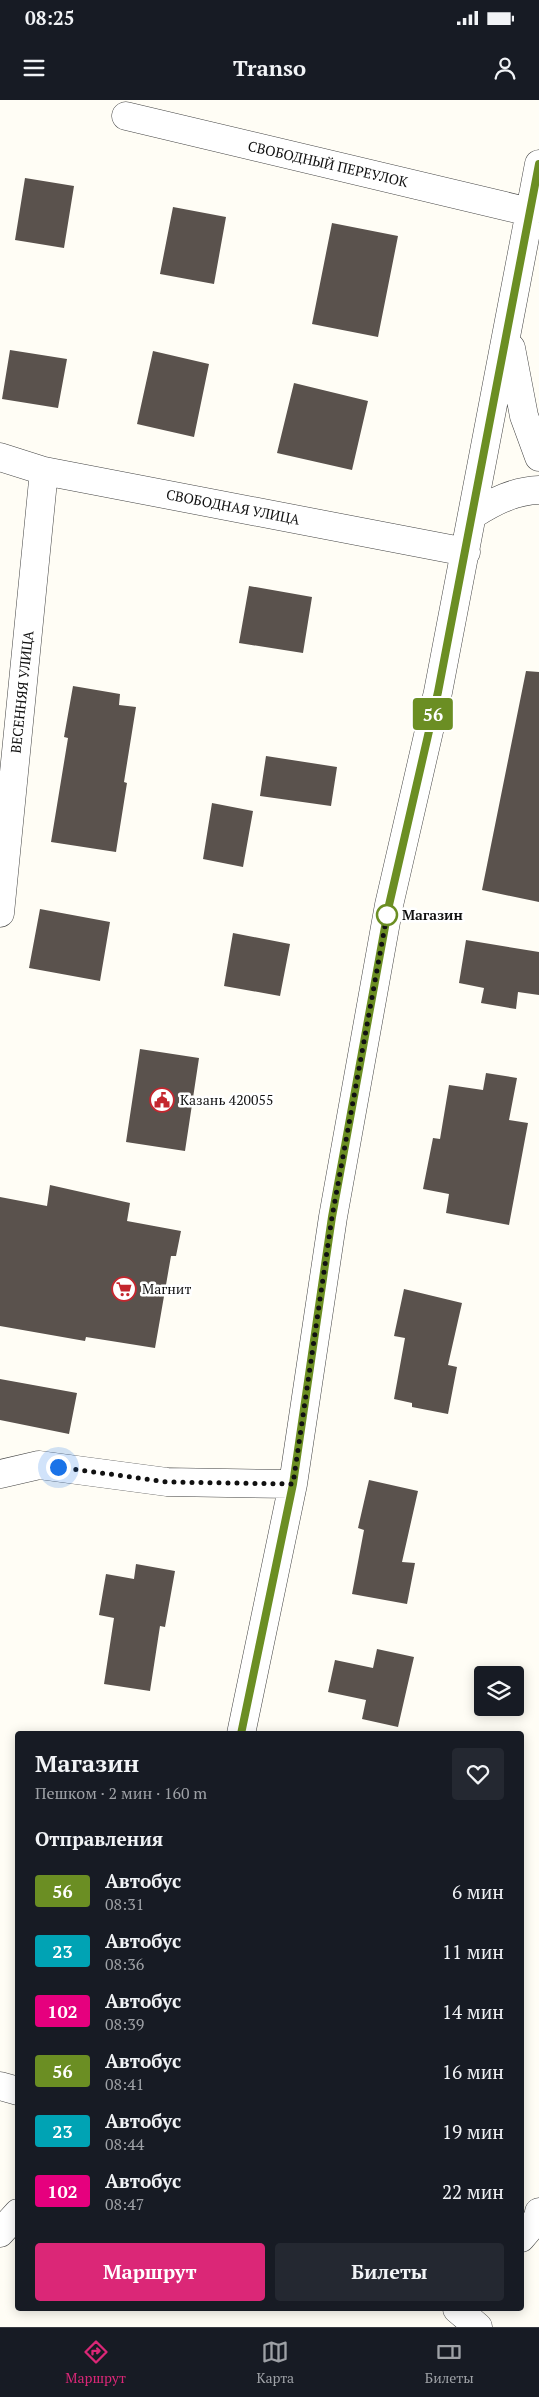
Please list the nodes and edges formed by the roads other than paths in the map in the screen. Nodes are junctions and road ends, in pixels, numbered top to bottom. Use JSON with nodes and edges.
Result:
{"nodes":[{"id":1,"x":126,"y":116,"type":"dead end"},
{"id":2,"x":539,"y":164,"type":"edge"},
{"id":3,"x":530,"y":212,"type":"junction"},
{"id":4,"x":508,"y":331,"type":"junction"},
{"id":5,"x":0,"y":457,"type":"edge"},
{"id":6,"x":539,"y":457,"type":"edge"},
{"id":7,"x":44,"y":471,"type":"junction"},
{"id":8,"x":539,"y":490,"type":"edge"},
{"id":9,"x":474,"y":514,"type":"junction"},
{"id":10,"x":466,"y":552,"type":"junction"},
{"id":11,"x":0,"y":906,"type":"edge"},
{"id":12,"x":0,"y":1474,"type":"edge"},
{"id":13,"x":293,"y":1484,"type":"junction"},
{"id":14,"x":242,"y":1731,"type":"edge"},
{"id":15,"x":0,"y":2086,"type":"edge"},
{"id":16,"x":15,"y":2090,"type":"edge"},
{"id":17,"x":539,"y":2212,"type":"edge"},
{"id":18,"x":15,"y":2216,"type":"edge"},
{"id":19,"x":0,"y":2234,"type":"edge"},
{"id":20,"x":524,"y":2234,"type":"edge"}],
"edges":[{"from":1,"to":3,"type":"street","name":"СВОБОДНЫЙ ПЕРЕУЛОК"},
{"from":2,"to":3,"type":"street"},
{"from":3,"to":4,"type":"street"},
{"from":4,"to":6,"type":"street"},
{"from":4,"to":9,"type":"street"},
{"from":5,"to":7,"type":"street","name":"СВОБОДНАЯ УЛИЦА"},
{"from":7,"to":10,"type":"street","name":"СВОБОДНАЯ УЛИЦА"},
{"from":7,"to":11,"type":"street","name":"ВЕСЕННЯЯ УЛИЦА"},
{"from":8,"to":9,"type":"street"},
{"from":9,"to":10,"type":"street"},
{"from":10,"to":13,"type":"street"},
{"from":12,"to":13,"type":"street"},
{"from":13,"to":14,"type":"street"},
{"from":15,"to":16,"type":"street"},
{"from":17,"to":20,"type":"street"},
{"from":18,"to":19,"type":"street"}]}
